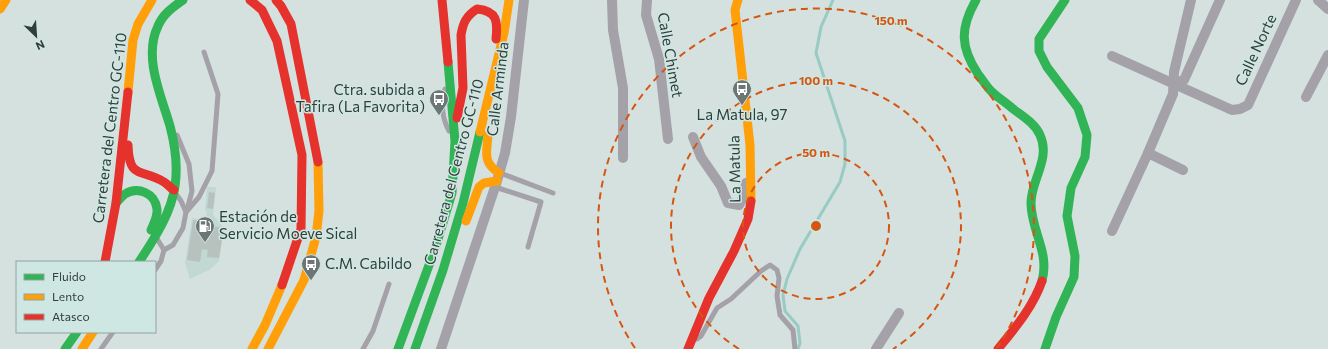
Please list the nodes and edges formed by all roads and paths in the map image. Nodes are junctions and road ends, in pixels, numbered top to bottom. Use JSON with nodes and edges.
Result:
{"nodes":[{"id":1,"x":6,"y":0,"type":"edge"},
{"id":2,"x":152,"y":0,"type":"edge"},
{"id":3,"x":183,"y":0,"type":"edge"},
{"id":4,"x":250,"y":0,"type":"edge"},
{"id":5,"x":276,"y":0,"type":"edge"},
{"id":6,"x":442,"y":0,"type":"edge"},
{"id":7,"x":509,"y":0,"type":"edge"},
{"id":8,"x":524,"y":0,"type":"edge"},
{"id":9,"x":612,"y":0,"type":"edge"},
{"id":10,"x":647,"y":0,"type":"edge"},
{"id":11,"x":738,"y":0,"type":"edge"},
{"id":12,"x":976,"y":0,"type":"edge"},
{"id":13,"x":1065,"y":0,"type":"edge"},
{"id":14,"x":1191,"y":0,"type":"edge"},
{"id":15,"x":1220,"y":0,"type":"edge"},
{"id":16,"x":1296,"y":0,"type":"edge"},
{"id":17,"x":1318,"y":0,"type":"edge"},
{"id":18,"x":0,"y":9,"type":"edge"},
{"id":19,"x":1328,"y":9,"type":"edge"},
{"id":20,"x":204,"y":52,"type":"dead end"},
{"id":21,"x":1328,"y":55,"type":"edge"},
{"id":22,"x":1112,"y":56,"type":"dead end"},
{"id":23,"x":1174,"y":84,"type":"junction"},
{"id":24,"x":1306,"y":97,"type":"dead end"},
{"id":25,"x":488,"y":105,"type":"junction"},
{"id":26,"x":125,"y":113,"type":"junction"},
{"id":27,"x":167,"y":118,"type":"junction"},
{"id":28,"x":455,"y":136,"type":"junction"},
{"id":29,"x":693,"y":137,"type":"dead end"},
{"id":30,"x":668,"y":139,"type":"dead end"},
{"id":31,"x":750,"y":145,"type":"junction"},
{"id":32,"x":1148,"y":153,"type":"junction"},
{"id":33,"x":175,"y":158,"type":"junction"},
{"id":34,"x":623,"y":158,"type":"dead end"},
{"id":35,"x":1183,"y":170,"type":"dead end"},
{"id":36,"x":149,"y":177,"type":"junction"},
{"id":37,"x":497,"y":180,"type":"junction"},
{"id":38,"x":174,"y":190,"type":"junction"},
{"id":39,"x":554,"y":193,"type":"dead end"},
{"id":40,"x":116,"y":203,"type":"junction"},
{"id":41,"x":186,"y":212,"type":"junction"},
{"id":42,"x":154,"y":224,"type":"junction"},
{"id":43,"x":1112,"y":231,"type":"dead end"},
{"id":44,"x":156,"y":237,"type":"junction"},
{"id":45,"x":452,"y":241,"type":"junction"},
{"id":46,"x":528,"y":247,"type":"dead end"},
{"id":47,"x":164,"y":250,"type":"junction"},
{"id":48,"x":105,"y":261,"type":"edge"},
{"id":49,"x":134,"y":261,"type":"edge"},
{"id":50,"x":140,"y":261,"type":"edge"},
{"id":51,"x":156,"y":268,"type":"edge"},
{"id":52,"x":389,"y":284,"type":"dead end"},
{"id":53,"x":899,"y":313,"type":"dead end"},
{"id":54,"x":76,"y":333,"type":"edge"},
{"id":55,"x":92,"y":333,"type":"edge"},
{"id":56,"x":112,"y":333,"type":"edge"},
{"id":57,"x":688,"y":347,"type":"edge"},
{"id":58,"x":65,"y":349,"type":"edge"},
{"id":59,"x":82,"y":349,"type":"edge"},
{"id":60,"x":101,"y":349,"type":"edge"},
{"id":61,"x":252,"y":349,"type":"edge"},
{"id":62,"x":268,"y":349,"type":"edge"},
{"id":63,"x":363,"y":349,"type":"edge"},
{"id":64,"x":398,"y":349,"type":"edge"},
{"id":65,"x":415,"y":349,"type":"edge"},
{"id":66,"x":441,"y":349,"type":"edge"},
{"id":67,"x":795,"y":349,"type":"edge"},
{"id":68,"x":876,"y":349,"type":"edge"},
{"id":69,"x":998,"y":349,"type":"edge"},
{"id":70,"x":1045,"y":349,"type":"edge"}],
"edges":[{"from":1,"to":18,"type":"main road"},
{"from":2,"to":26,"type":"main road","name":"Carretera del Centro GC-110"},
{"from":3,"to":27,"type":"main road"},
{"from":4,"to":61,"type":"main road"},
{"from":5,"to":62,"type":"main road"},
{"from":6,"to":28,"type":"main road","name":"Carretera del Centro GC-110"},
{"from":7,"to":25,"type":"main road","name":"Carretera del Centro GC-110"},
{"from":8,"to":37,"type":"street","name":"Calle Arminda"},
{"from":9,"to":34,"type":"street"},
{"from":10,"to":30,"type":"street","name":"Calle Chimet"},
{"from":11,"to":31,"type":"main road","name":"La Matula"},
{"from":12,"to":69,"type":"main road"},
{"from":13,"to":70,"type":"main road"},
{"from":14,"to":23,"type":"street"},
{"from":15,"to":23,"type":"street"},
{"from":16,"to":23,"type":"street","name":"Calle Norte"},
{"from":17,"to":19,"type":"street"},
{"from":20,"to":41,"type":"lane"},
{"from":21,"to":24,"type":"street"},
{"from":22,"to":23,"type":"street"},
{"from":23,"to":32,"type":"street"},
{"from":25,"to":28,"type":"main road"},
{"from":25,"to":37,"type":"main road"},
{"from":25,"to":45,"type":"main road","name":"Carretera del Centro GC-110"},
{"from":26,"to":36,"type":"main road"},
{"from":26,"to":40,"type":"main road","name":"Carretera del Centro GC-110"},
{"from":27,"to":33,"type":"main road"},
{"from":27,"to":41,"type":"lane"},
{"from":28,"to":64,"type":"main road","name":"Carretera del Centro GC-110"},
{"from":29,"to":31,"type":"street"},
{"from":31,"to":57,"type":"main road","name":"La Matula"},
{"from":32,"to":35,"type":"street"},
{"from":32,"to":43,"type":"street"},
{"from":33,"to":36,"type":"main road"},
{"from":33,"to":38,"type":"main road"},
{"from":36,"to":38,"type":"main road"},
{"from":37,"to":39,"type":"lane"},
{"from":37,"to":45,"type":"main road"},
{"from":37,"to":46,"type":"lane"},
{"from":37,"to":66,"type":"street","name":"Calle Arminda"},
{"from":38,"to":41,"type":"lane"},
{"from":38,"to":44,"type":"main road"},
{"from":40,"to":42,"type":"main road"},
{"from":40,"to":48,"type":"main road","name":"Carretera del Centro GC-110"},
{"from":41,"to":47,"type":"lane"},
{"from":42,"to":44,"type":"lane"},
{"from":42,"to":49,"type":"main road"},
{"from":44,"to":47,"type":"lane"},
{"from":44,"to":50,"type":"main road"},
{"from":45,"to":65,"type":"main road","name":"Carretera del Centro GC-110"},
{"from":47,"to":51,"type":"lane"},
{"from":52,"to":63,"type":"lane"},
{"from":53,"to":68,"type":"street"},
{"from":54,"to":58,"type":"main road"},
{"from":55,"to":59,"type":"main road"},
{"from":56,"to":60,"type":"lane"},
{"from":57,"to":67,"type":"lane"}]}
